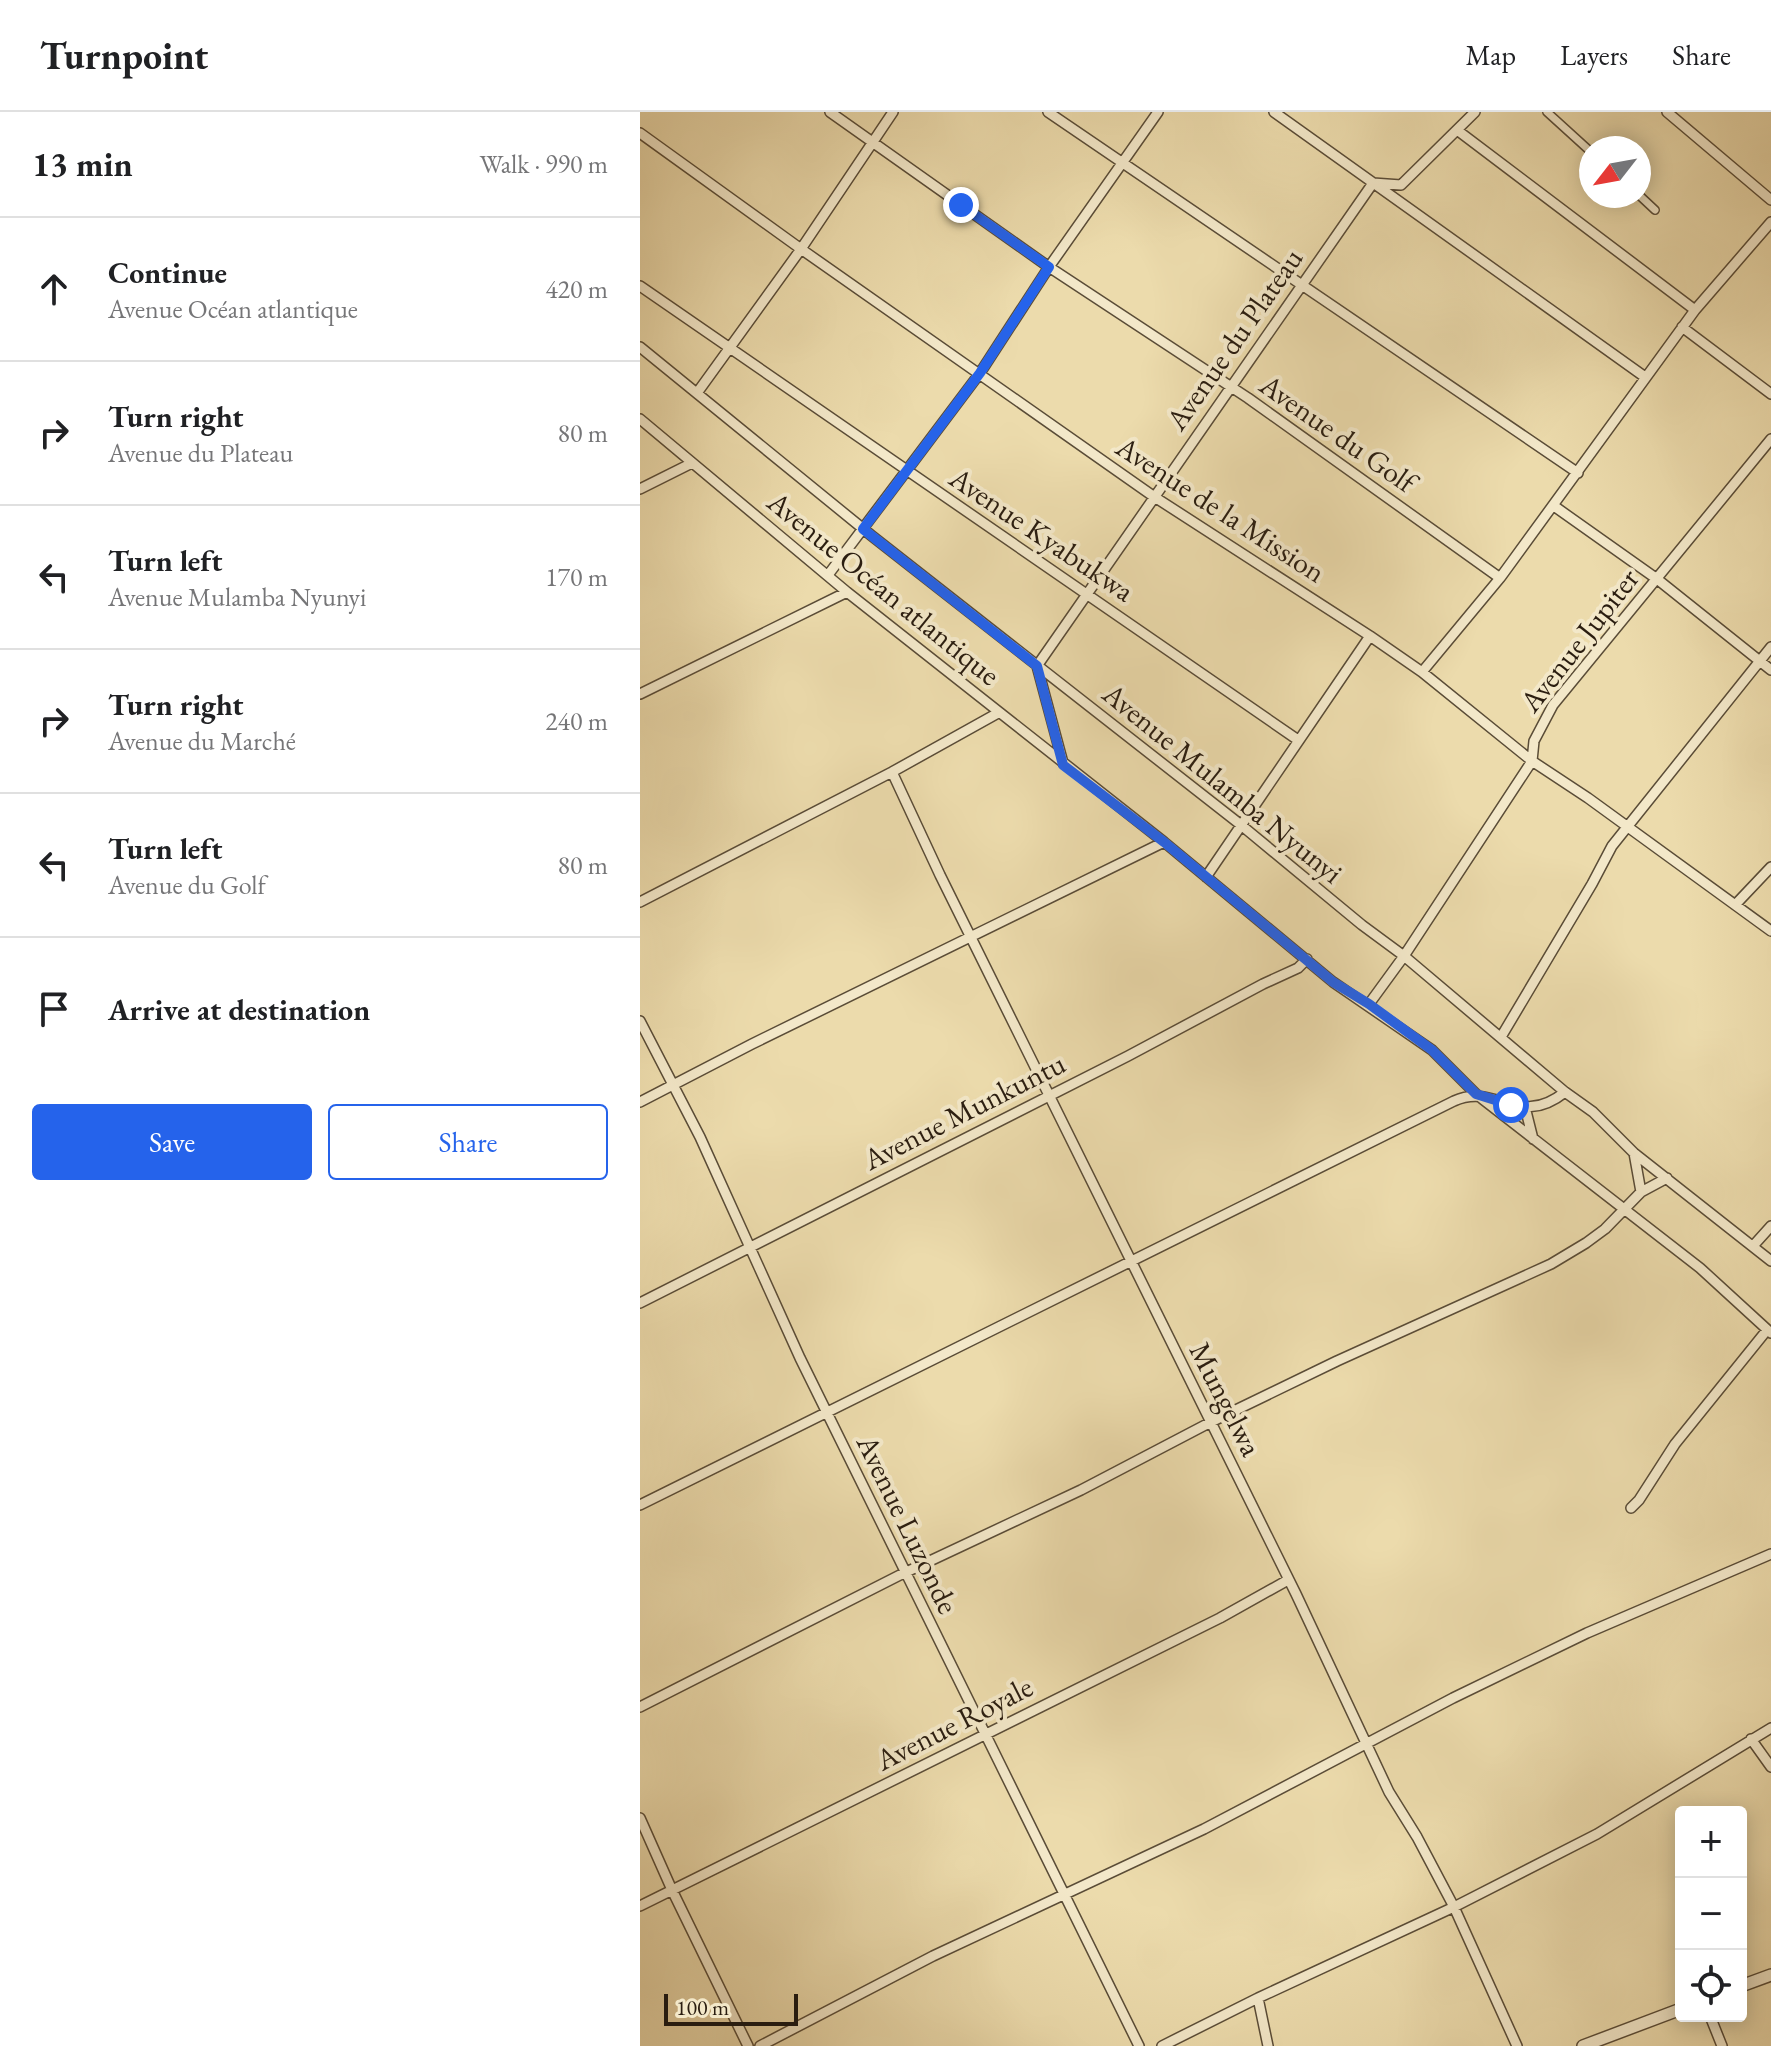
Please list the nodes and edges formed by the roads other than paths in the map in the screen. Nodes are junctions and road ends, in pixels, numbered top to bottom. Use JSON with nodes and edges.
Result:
{"nodes":[{"id":1,"x":830,"y":112,"type":"edge"},
{"id":2,"x":893,"y":112,"type":"edge"},
{"id":3,"x":1048,"y":112,"type":"edge"},
{"id":4,"x":1158,"y":112,"type":"edge"},
{"id":5,"x":1274,"y":112,"type":"edge"},
{"id":6,"x":1475,"y":112,"type":"edge"},
{"id":7,"x":1547,"y":112,"type":"edge"},
{"id":8,"x":1667,"y":112,"type":"edge"},
{"id":9,"x":1457,"y":130,"type":"junction"},
{"id":10,"x":640,"y":133,"type":"edge"},
{"id":11,"x":874,"y":141,"type":"junction"},
{"id":12,"x":1579,"y":141,"type":"edge"},
{"id":13,"x":1122,"y":163,"type":"junction"},
{"id":14,"x":1373,"y":183,"type":"junction"},
{"id":15,"x":1771,"y":200,"type":"edge"},
{"id":16,"x":1651,"y":206,"type":"edge"},
{"id":17,"x":1655,"y":210,"type":"dead end"},
{"id":18,"x":1771,"y":222,"type":"edge"},
{"id":19,"x":801,"y":249,"type":"junction"},
{"id":20,"x":1049,"y":267,"type":"junction"},
{"id":21,"x":640,"y":286,"type":"edge"},
{"id":22,"x":1301,"y":286,"type":"junction"},
{"id":23,"x":1695,"y":310,"type":"junction"},
{"id":24,"x":1682,"y":327,"type":"junction"},
{"id":25,"x":640,"y":347,"type":"edge"},
{"id":26,"x":730,"y":347,"type":"junction"},
{"id":27,"x":980,"y":373,"type":"junction"},
{"id":28,"x":1645,"y":377,"type":"junction"},
{"id":29,"x":1230,"y":387,"type":"junction"},
{"id":30,"x":697,"y":393,"type":"junction"},
{"id":31,"x":1771,"y":394,"type":"edge"},
{"id":32,"x":640,"y":419,"type":"edge"},
{"id":33,"x":1771,"y":439,"type":"edge"},
{"id":34,"x":692,"y":463,"type":"junction"},
{"id":35,"x":908,"y":470,"type":"junction"},
{"id":36,"x":1578,"y":473,"type":"junction"},
{"id":37,"x":640,"y":489,"type":"edge"},
{"id":38,"x":1153,"y":496,"type":"junction"},
{"id":39,"x":1554,"y":506,"type":"junction"},
{"id":40,"x":863,"y":529,"type":"junction"},
{"id":41,"x":828,"y":575,"type":"junction"},
{"id":42,"x":1500,"y":578,"type":"junction"},
{"id":43,"x":1657,"y":579,"type":"junction"},
{"id":44,"x":847,"y":592,"type":"junction"},
{"id":45,"x":1085,"y":595,"type":"junction"},
{"id":46,"x":1370,"y":636,"type":"junction"},
{"id":47,"x":1771,"y":647,"type":"edge"},
{"id":48,"x":1760,"y":662,"type":"junction"},
{"id":49,"x":1037,"y":666,"type":"junction"},
{"id":50,"x":1771,"y":670,"type":"edge"},
{"id":51,"x":1422,"y":672,"type":"junction"},
{"id":52,"x":640,"y":694,"type":"edge"},
{"id":53,"x":998,"y":713,"type":"junction"},
{"id":54,"x":1298,"y":740,"type":"junction"},
{"id":55,"x":1532,"y":761,"type":"junction"},
{"id":56,"x":1063,"y":765,"type":"junction"},
{"id":57,"x":892,"y":772,"type":"junction"},
{"id":58,"x":1241,"y":825,"type":"junction"},
{"id":59,"x":1626,"y":827,"type":"junction"},
{"id":60,"x":1164,"y":842,"type":"junction"},
{"id":61,"x":1771,"y":867,"type":"edge"},
{"id":62,"x":1206,"y":877,"type":"junction"},
{"id":63,"x":640,"y":902,"type":"edge"},
{"id":64,"x":1735,"y":905,"type":"junction"},
{"id":65,"x":1771,"y":931,"type":"edge"},
{"id":66,"x":971,"y":938,"type":"junction"},
{"id":67,"x":1404,"y":956,"type":"junction"},
{"id":68,"x":1307,"y":959,"type":"junction"},
{"id":69,"x":1369,"y":1004,"type":"junction"},
{"id":70,"x":640,"y":1021,"type":"edge"},
{"id":71,"x":1501,"y":1037,"type":"junction"},
{"id":72,"x":672,"y":1086,"type":"junction"},
{"id":73,"x":1565,"y":1092,"type":"junction"},
{"id":74,"x":1476,"y":1094,"type":"junction"},
{"id":75,"x":1049,"y":1095,"type":"junction"},
{"id":76,"x":640,"y":1102,"type":"edge"},
{"id":77,"x":1525,"y":1107,"type":"junction"},
{"id":78,"x":1533,"y":1139,"type":"junction"},
{"id":79,"x":1634,"y":1153,"type":"junction"},
{"id":80,"x":1667,"y":1178,"type":"junction"},
{"id":81,"x":1641,"y":1192,"type":"junction"},
{"id":82,"x":1626,"y":1209,"type":"junction"},
{"id":83,"x":1771,"y":1226,"type":"edge"},
{"id":84,"x":1753,"y":1246,"type":"junction"},
{"id":85,"x":750,"y":1247,"type":"junction"},
{"id":86,"x":1130,"y":1260,"type":"junction"},
{"id":87,"x":1771,"y":1261,"type":"edge"},
{"id":88,"x":640,"y":1303,"type":"edge"},
{"id":89,"x":1769,"y":1332,"type":"edge"},
{"id":90,"x":827,"y":1413,"type":"junction"},
{"id":91,"x":1211,"y":1422,"type":"junction"},
{"id":92,"x":640,"y":1505,"type":"edge"},
{"id":93,"x":1631,"y":1508,"type":"dead end"},
{"id":94,"x":1771,"y":1554,"type":"edge"},
{"id":95,"x":905,"y":1572,"type":"junction"},
{"id":96,"x":1288,"y":1580,"type":"junction"},
{"id":97,"x":640,"y":1707,"type":"edge"},
{"id":98,"x":1771,"y":1728,"type":"edge"},
{"id":99,"x":985,"y":1734,"type":"junction"},
{"id":100,"x":1751,"y":1739,"type":"junction"},
{"id":101,"x":1365,"y":1743,"type":"junction"},
{"id":102,"x":1771,"y":1767,"type":"edge"},
{"id":103,"x":640,"y":1818,"type":"edge"},
{"id":104,"x":672,"y":1890,"type":"junction"},
{"id":105,"x":1065,"y":1896,"type":"junction"},
{"id":106,"x":640,"y":1906,"type":"edge"},
{"id":107,"x":1454,"y":1907,"type":"junction"},
{"id":108,"x":1771,"y":1975,"type":"edge"},
{"id":109,"x":1747,"y":1984,"type":"edge"},
{"id":110,"x":1258,"y":1998,"type":"junction"},
{"id":111,"x":1675,"y":2011,"type":"edge"},
{"id":112,"x":1712,"y":2022,"type":"edge"},
{"id":113,"x":748,"y":2046,"type":"edge"},
{"id":114,"x":760,"y":2046,"type":"edge"},
{"id":115,"x":1139,"y":2046,"type":"edge"},
{"id":116,"x":1162,"y":2046,"type":"edge"},
{"id":117,"x":1268,"y":2046,"type":"edge"},
{"id":118,"x":1517,"y":2046,"type":"edge"},
{"id":119,"x":1583,"y":2046,"type":"edge"},
{"id":120,"x":1722,"y":2046,"type":"edge"}],
"edges":[{"from":1,"to":11,"type":"street","name":"Avenue du Golf"},
{"from":2,"to":11,"type":"street"},
{"from":3,"to":13,"type":"street"},
{"from":4,"to":13,"type":"street"},
{"from":5,"to":14,"type":"street"},
{"from":6,"to":9,"type":"street"},
{"from":7,"to":12,"type":"street"},
{"from":8,"to":15,"type":"street"},
{"from":9,"to":14,"type":"street"},
{"from":9,"to":23,"type":"street"},
{"from":10,"to":19,"type":"street","name":"Avenue de la Mission"},
{"from":11,"to":19,"type":"street"},
{"from":11,"to":20,"type":"street","name":"Avenue du Golf"},
{"from":13,"to":20,"type":"street"},
{"from":13,"to":22,"type":"street"},
{"from":14,"to":22,"type":"street","name":"Avenue du Plateau"},
{"from":14,"to":28,"type":"street"},
{"from":16,"to":17,"type":"street"},
{"from":18,"to":23,"type":"street"},
{"from":19,"to":26,"type":"street"},
{"from":19,"to":27,"type":"street","name":"Avenue de la Mission"},
{"from":20,"to":27,"type":"street"},
{"from":20,"to":29,"type":"street","name":"Avenue du Golf"},
{"from":21,"to":26,"type":"street","name":"Avenue Kyabukwa"},
{"from":22,"to":29,"type":"street","name":"Avenue du Plateau"},
{"from":22,"to":36,"type":"street"},
{"from":23,"to":24,"type":"street"},
{"from":24,"to":28,"type":"street"},
{"from":24,"to":31,"type":"street"},
{"from":25,"to":30,"type":"street","name":"Avenue Mulamba Nyunyi"},
{"from":26,"to":30,"type":"street"},
{"from":26,"to":35,"type":"street","name":"Avenue Kyabukwa"},
{"from":27,"to":35,"type":"street"},
{"from":27,"to":38,"type":"street","name":"Avenue de la Mission"},
{"from":28,"to":36,"type":"street"},
{"from":29,"to":38,"type":"street","name":"Avenue du Plateau"},
{"from":29,"to":42,"type":"street","name":"Avenue du Golf"},
{"from":30,"to":40,"type":"street","name":"Avenue Mulamba Nyunyi"},
{"from":32,"to":34,"type":"street","name":"Avenue Océan atlantique"},
{"from":33,"to":43,"type":"street","name":"Avenue Jupiter"},
{"from":34,"to":37,"type":"street"},
{"from":34,"to":41,"type":"street","name":"Avenue Océan atlantique"},
{"from":35,"to":40,"type":"street"},
{"from":35,"to":45,"type":"street","name":"Avenue Kyabukwa"},
{"from":36,"to":39,"type":"street"},
{"from":38,"to":45,"type":"street","name":"Avenue du Plateau"},
{"from":38,"to":46,"type":"street","name":"Avenue de la Mission"},
{"from":39,"to":42,"type":"street"},
{"from":39,"to":43,"type":"street"},
{"from":40,"to":41,"type":"street"},
{"from":40,"to":49,"type":"street","name":"Avenue Mulamba Nyunyi"},
{"from":41,"to":44,"type":"street","name":"Avenue Océan atlantique"},
{"from":42,"to":51,"type":"street"},
{"from":43,"to":48,"type":"street"},
{"from":43,"to":55,"type":"street","name":"Avenue Jupiter"},
{"from":44,"to":52,"type":"street"},
{"from":44,"to":53,"type":"street","name":"Avenue Océan atlantique"},
{"from":45,"to":49,"type":"street","name":"Avenue du Plateau"},
{"from":45,"to":54,"type":"street","name":"Avenue Kyabukwa"},
{"from":46,"to":51,"type":"street","name":"Avenue de la Mission"},
{"from":46,"to":54,"type":"street"},
{"from":47,"to":48,"type":"street"},
{"from":48,"to":50,"type":"street"},
{"from":48,"to":59,"type":"street"},
{"from":49,"to":56,"type":"street"},
{"from":49,"to":58,"type":"street","name":"Avenue Mulamba Nyunyi"},
{"from":51,"to":55,"type":"street","name":"Avenue de la Mission"},
{"from":53,"to":56,"type":"street","name":"Avenue Océan atlantique"},
{"from":53,"to":57,"type":"street"},
{"from":54,"to":58,"type":"street"},
{"from":55,"to":59,"type":"street","name":"Avenue de la Mission"},
{"from":55,"to":67,"type":"street","name":"Avenue Jupiter"},
{"from":56,"to":60,"type":"street","name":"Avenue Océan atlantique"},
{"from":57,"to":63,"type":"street"},
{"from":57,"to":66,"type":"street","name":"Mungelwa"},
{"from":58,"to":62,"type":"street"},
{"from":58,"to":67,"type":"street","name":"Avenue Mulamba Nyunyi"},
{"from":59,"to":64,"type":"street","name":"Avenue de la Mission"},
{"from":59,"to":71,"type":"street"},
{"from":60,"to":62,"type":"street","name":"Avenue Océan atlantique"},
{"from":60,"to":66,"type":"street"},
{"from":61,"to":64,"type":"street"},
{"from":62,"to":68,"type":"street","name":"Avenue Océan atlantique"},
{"from":64,"to":65,"type":"street","name":"Avenue de la Mission"},
{"from":66,"to":72,"type":"street"},
{"from":66,"to":75,"type":"street","name":"Mungelwa"},
{"from":67,"to":69,"type":"street","name":"Avenue Jupiter"},
{"from":67,"to":71,"type":"street","name":"Avenue Mulamba Nyunyi"},
{"from":68,"to":69,"type":"street","name":"Avenue Océan atlantique"},
{"from":68,"to":75,"type":"street","name":"Avenue Munkuntu"},
{"from":69,"to":74,"type":"street","name":"Avenue Océan atlantique"},
{"from":70,"to":72,"type":"street","name":"Avenue Luzonde"},
{"from":71,"to":73,"type":"street","name":"Avenue Mulamba Nyunyi"},
{"from":72,"to":76,"type":"street"},
{"from":72,"to":85,"type":"street","name":"Avenue Luzonde"},
{"from":73,"to":77,"type":"street"},
{"from":73,"to":79,"type":"street","name":"Avenue Mulamba Nyunyi"},
{"from":74,"to":77,"type":"street"},
{"from":74,"to":78,"type":"street","name":"Avenue Océan atlantique"},
{"from":74,"to":86,"type":"street"},
{"from":75,"to":85,"type":"street","name":"Avenue Munkuntu"},
{"from":75,"to":86,"type":"street","name":"Mungelwa"},
{"from":77,"to":78,"type":"street"},
{"from":78,"to":82,"type":"street","name":"Avenue Océan atlantique"},
{"from":79,"to":80,"type":"street","name":"Avenue Mulamba Nyunyi"},
{"from":79,"to":81,"type":"street"},
{"from":80,"to":81,"type":"street"},
{"from":80,"to":84,"type":"street","name":"Avenue Mulamba Nyunyi"},
{"from":81,"to":82,"type":"street"},
{"from":82,"to":89,"type":"street","name":"Avenue Océan atlantique"},
{"from":82,"to":91,"type":"street"},
{"from":83,"to":84,"type":"street"},
{"from":84,"to":87,"type":"street","name":"Avenue Mulamba Nyunyi"},
{"from":85,"to":88,"type":"street","name":"Avenue Munkuntu"},
{"from":85,"to":90,"type":"street","name":"Avenue Luzonde"},
{"from":86,"to":90,"type":"street"},
{"from":86,"to":91,"type":"street","name":"Mungelwa"},
{"from":89,"to":93,"type":"street"},
{"from":90,"to":92,"type":"street"},
{"from":90,"to":95,"type":"street","name":"Avenue Luzonde"},
{"from":91,"to":95,"type":"street"},
{"from":91,"to":96,"type":"street","name":"Mungelwa"},
{"from":94,"to":101,"type":"street"},
{"from":95,"to":97,"type":"street"},
{"from":95,"to":99,"type":"street","name":"Avenue Luzonde"},
{"from":96,"to":99,"type":"street","name":"Avenue Royale"},
{"from":96,"to":101,"type":"street","name":"Mungelwa"},
{"from":98,"to":100,"type":"street"},
{"from":99,"to":104,"type":"street","name":"Avenue Royale"},
{"from":99,"to":105,"type":"street","name":"Avenue Luzonde"},
{"from":100,"to":102,"type":"street"},
{"from":100,"to":107,"type":"street"},
{"from":101,"to":105,"type":"street"},
{"from":101,"to":107,"type":"street","name":"Mungelwa"},
{"from":103,"to":104,"type":"street"},
{"from":104,"to":106,"type":"street","name":"Avenue Royale"},
{"from":104,"to":113,"type":"street"},
{"from":105,"to":114,"type":"street"},
{"from":105,"to":115,"type":"street","name":"Avenue Luzonde"},
{"from":107,"to":110,"type":"street"},
{"from":107,"to":118,"type":"street","name":"Mungelwa"},
{"from":108,"to":109,"type":"street"},
{"from":110,"to":116,"type":"street"},
{"from":110,"to":117,"type":"street"},
{"from":111,"to":119,"type":"street"},
{"from":112,"to":120,"type":"street"}]}
